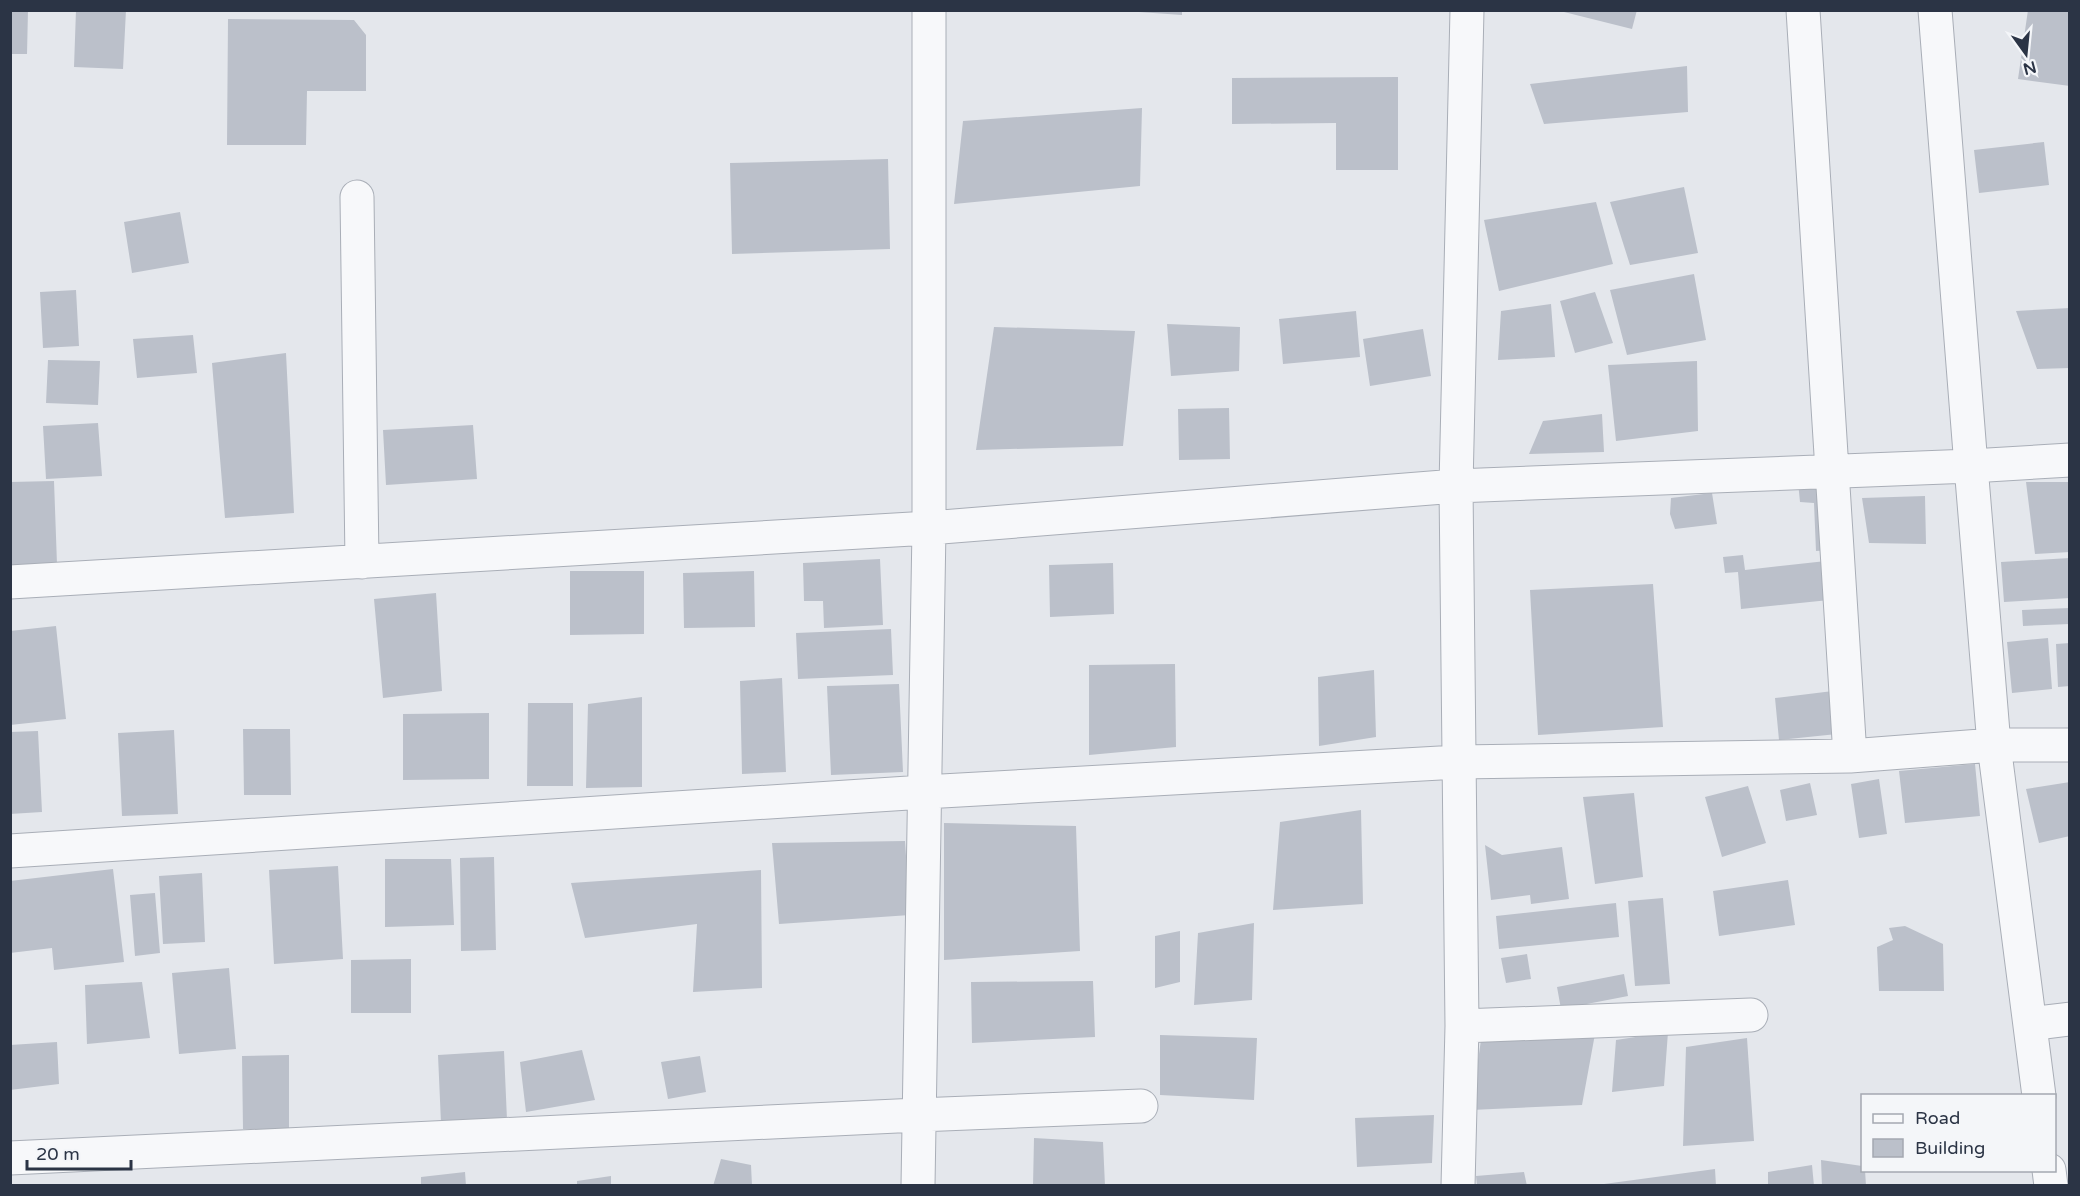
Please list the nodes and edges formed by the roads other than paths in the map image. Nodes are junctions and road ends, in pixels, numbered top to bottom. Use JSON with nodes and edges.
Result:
{"nodes":[{"id":1,"x":929,"y":10,"type":"edge"},
{"id":2,"x":1467,"y":10,"type":"edge"},
{"id":3,"x":1803,"y":10,"type":"edge"},
{"id":4,"x":1935,"y":10,"type":"edge"},
{"id":5,"x":357,"y":197,"type":"dead end"},
{"id":6,"x":2070,"y":460,"type":"edge"},
{"id":7,"x":1971,"y":466,"type":"junction"},
{"id":8,"x":1830,"y":470,"type":"junction"},
{"id":9,"x":1456,"y":486,"type":"junction"},
{"id":10,"x":928,"y":528,"type":"junction"},
{"id":11,"x":362,"y":562,"type":"junction"},
{"id":12,"x":10,"y":582,"type":"edge"},
{"id":13,"x":1994,"y":745,"type":"junction"},
{"id":14,"x":2070,"y":745,"type":"edge"},
{"id":15,"x":1850,"y":756,"type":"junction"},
{"id":16,"x":1458,"y":762,"type":"junction"},
{"id":17,"x":924,"y":792,"type":"junction"},
{"id":18,"x":10,"y":851,"type":"edge"},
{"id":19,"x":1751,"y":1014,"type":"dead end"},
{"id":20,"x":2070,"y":1019,"type":"edge"},
{"id":21,"x":2030,"y":1024,"type":"junction"},
{"id":22,"x":1462,"y":1026,"type":"junction"},
{"id":23,"x":2039,"y":1094,"type":"edge"},
{"id":24,"x":1141,"y":1106,"type":"dead end"},
{"id":25,"x":918,"y":1115,"type":"junction"},
{"id":26,"x":10,"y":1158,"type":"edge"},
{"id":27,"x":918,"y":1185,"type":"edge"},
{"id":28,"x":1458,"y":1185,"type":"edge"}],
"edges":[{"from":1,"to":10,"type":"street"},
{"from":2,"to":9,"type":"street"},
{"from":3,"to":8,"type":"street"},
{"from":4,"to":7,"type":"street"},
{"from":5,"to":11,"type":"street"},
{"from":6,"to":7,"type":"street"},
{"from":7,"to":8,"type":"street"},
{"from":7,"to":13,"type":"street"},
{"from":8,"to":9,"type":"street"},
{"from":8,"to":15,"type":"street"},
{"from":9,"to":10,"type":"street"},
{"from":9,"to":16,"type":"street"},
{"from":10,"to":11,"type":"street"},
{"from":10,"to":17,"type":"street"},
{"from":11,"to":12,"type":"street"},
{"from":13,"to":14,"type":"street"},
{"from":13,"to":15,"type":"street"},
{"from":13,"to":21,"type":"street"},
{"from":15,"to":16,"type":"street"},
{"from":16,"to":17,"type":"street"},
{"from":16,"to":22,"type":"street"},
{"from":17,"to":18,"type":"street"},
{"from":17,"to":25,"type":"street"},
{"from":19,"to":22,"type":"street"},
{"from":20,"to":21,"type":"street"},
{"from":21,"to":23,"type":"street"},
{"from":22,"to":28,"type":"street"},
{"from":24,"to":25,"type":"street"},
{"from":25,"to":26,"type":"street"},
{"from":25,"to":27,"type":"street"}]}
